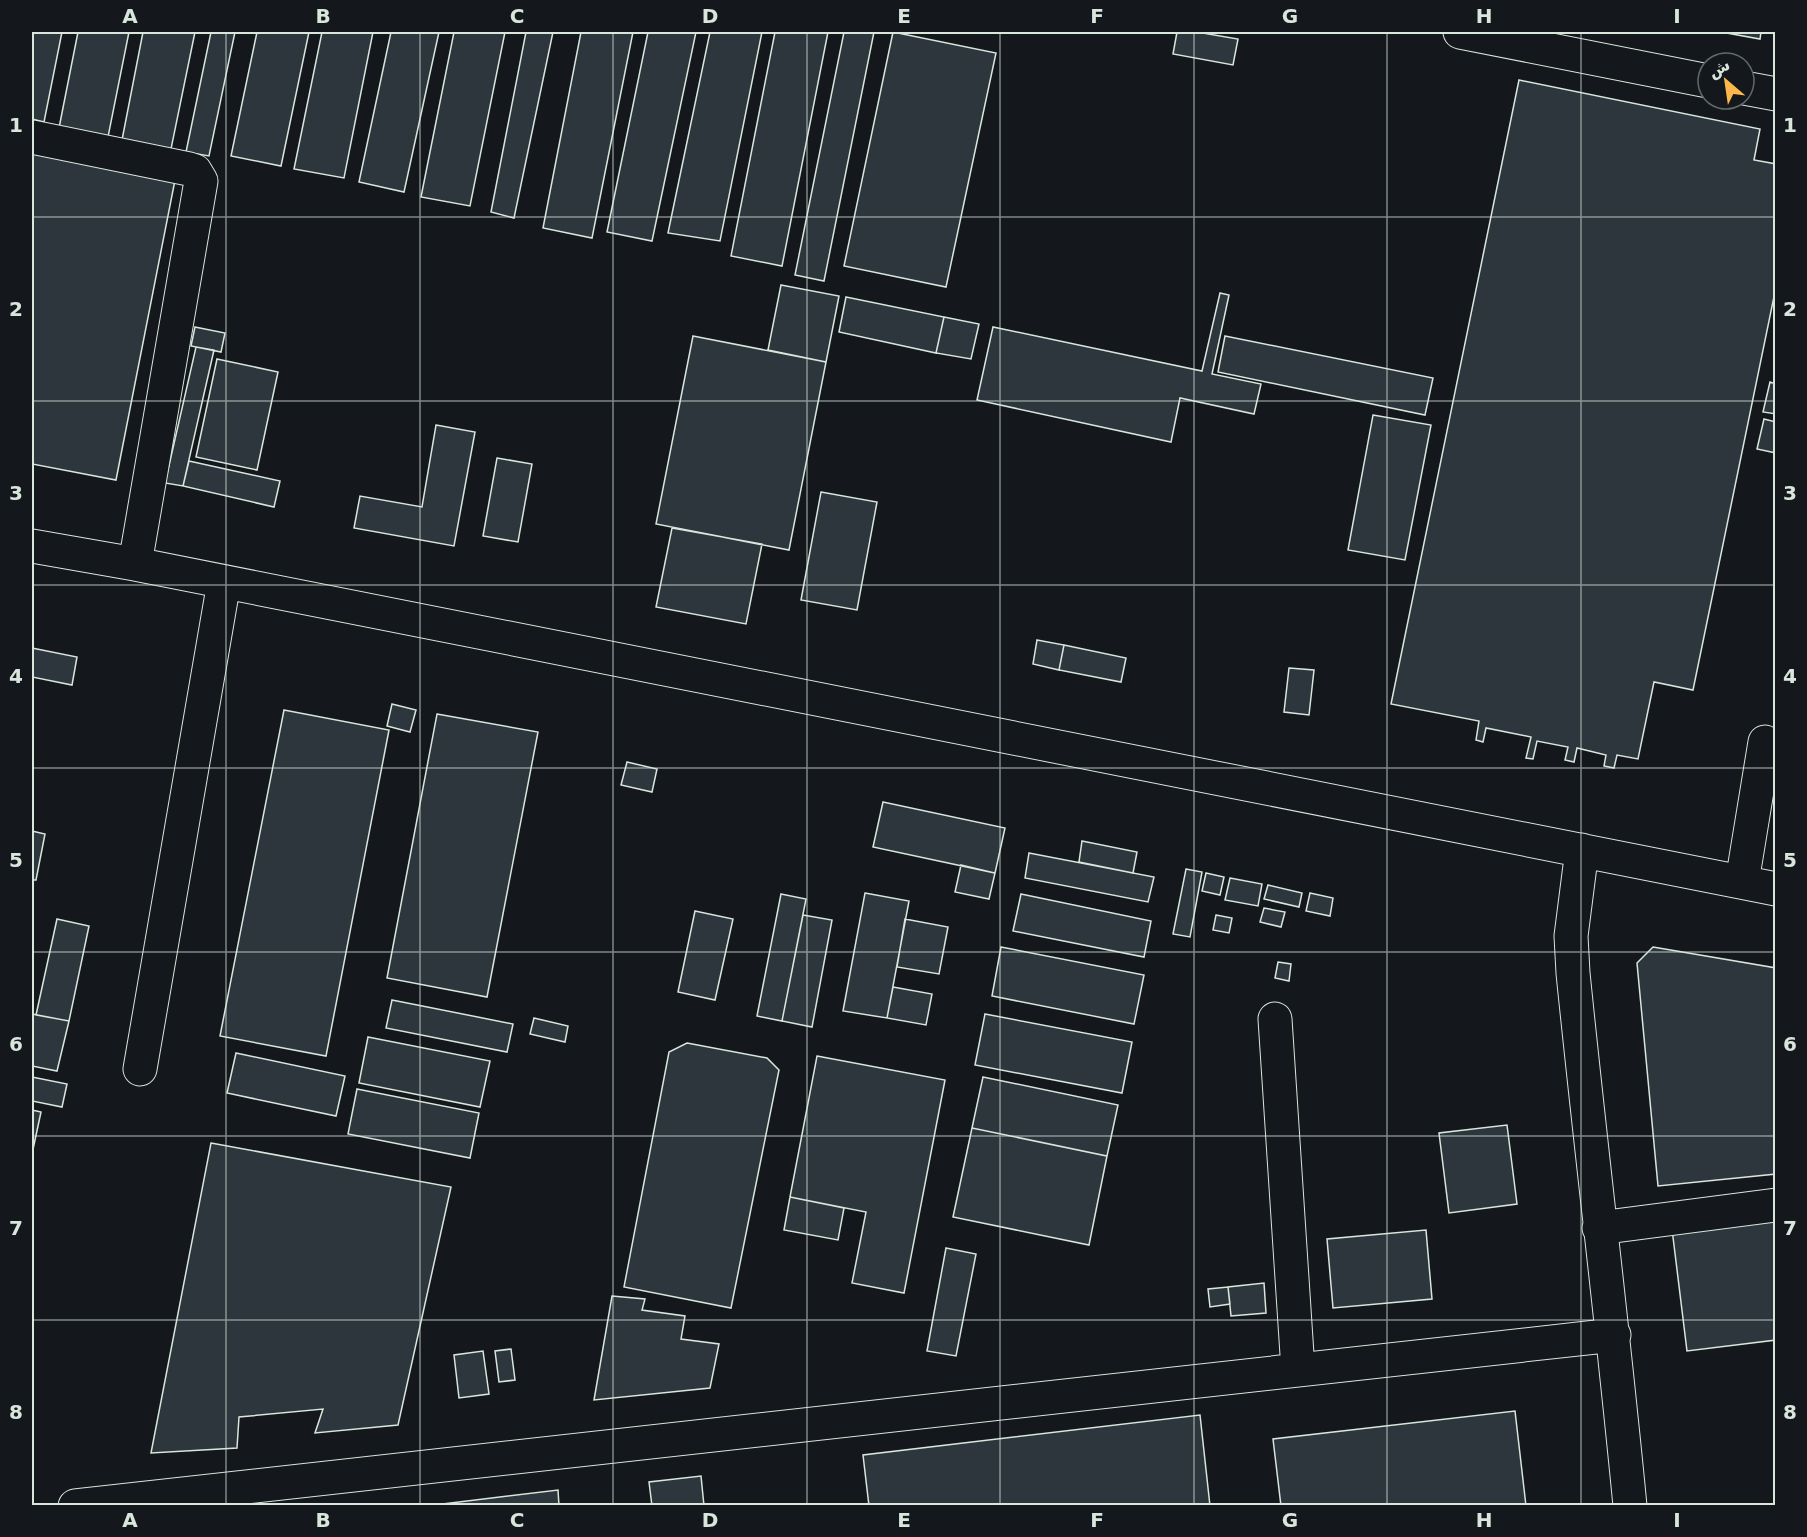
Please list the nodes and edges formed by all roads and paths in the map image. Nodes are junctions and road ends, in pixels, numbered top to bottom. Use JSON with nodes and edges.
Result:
{"nodes":[{"id":1,"x":1461,"y":32,"type":"edge"},
{"id":2,"x":1696,"y":79,"type":"edge"},
{"id":3,"x":1756,"y":90,"type":"edge"},
{"id":4,"x":1776,"y":94,"type":"edge"},
{"id":5,"x":32,"y":137,"type":"edge"},
{"id":6,"x":32,"y":546,"type":"edge"},
{"id":7,"x":135,"y":564,"type":"junction"},
{"id":8,"x":224,"y":582,"type":"junction"},
{"id":9,"x":1765,"y":742,"type":"dead end"},
{"id":10,"x":1581,"y":850,"type":"junction"},
{"id":11,"x":1742,"y":882,"type":"junction"},
{"id":12,"x":1776,"y":889,"type":"edge"},
{"id":13,"x":1275,"y":1019,"type":"dead end"},
{"id":14,"x":140,"y":1069,"type":"dead end"},
{"id":15,"x":1776,"y":1205,"type":"edge"},
{"id":16,"x":1599,"y":1228,"type":"junction"},
{"id":17,"x":1614,"y":1335,"type":"junction"},
{"id":18,"x":1298,"y":1370,"type":"junction"},
{"id":19,"x":75,"y":1506,"type":"edge"},
{"id":20,"x":1630,"y":1506,"type":"edge"}],
"edges":[{"from":1,"to":2,"type":"street"},
{"from":3,"to":4,"type":"street"},
{"from":5,"to":7,"type":"street"},
{"from":6,"to":7,"type":"street"},
{"from":7,"to":8,"type":"street"},
{"from":8,"to":10,"type":"street"},
{"from":8,"to":14,"type":"street"},
{"from":9,"to":11,"type":"street"},
{"from":10,"to":11,"type":"street"},
{"from":10,"to":16,"type":"street"},
{"from":11,"to":12,"type":"street"},
{"from":13,"to":18,"type":"street"},
{"from":15,"to":16,"type":"street"},
{"from":16,"to":17,"type":"street"},
{"from":17,"to":18,"type":"street"},
{"from":17,"to":20,"type":"street"},
{"from":18,"to":19,"type":"street"}]}
